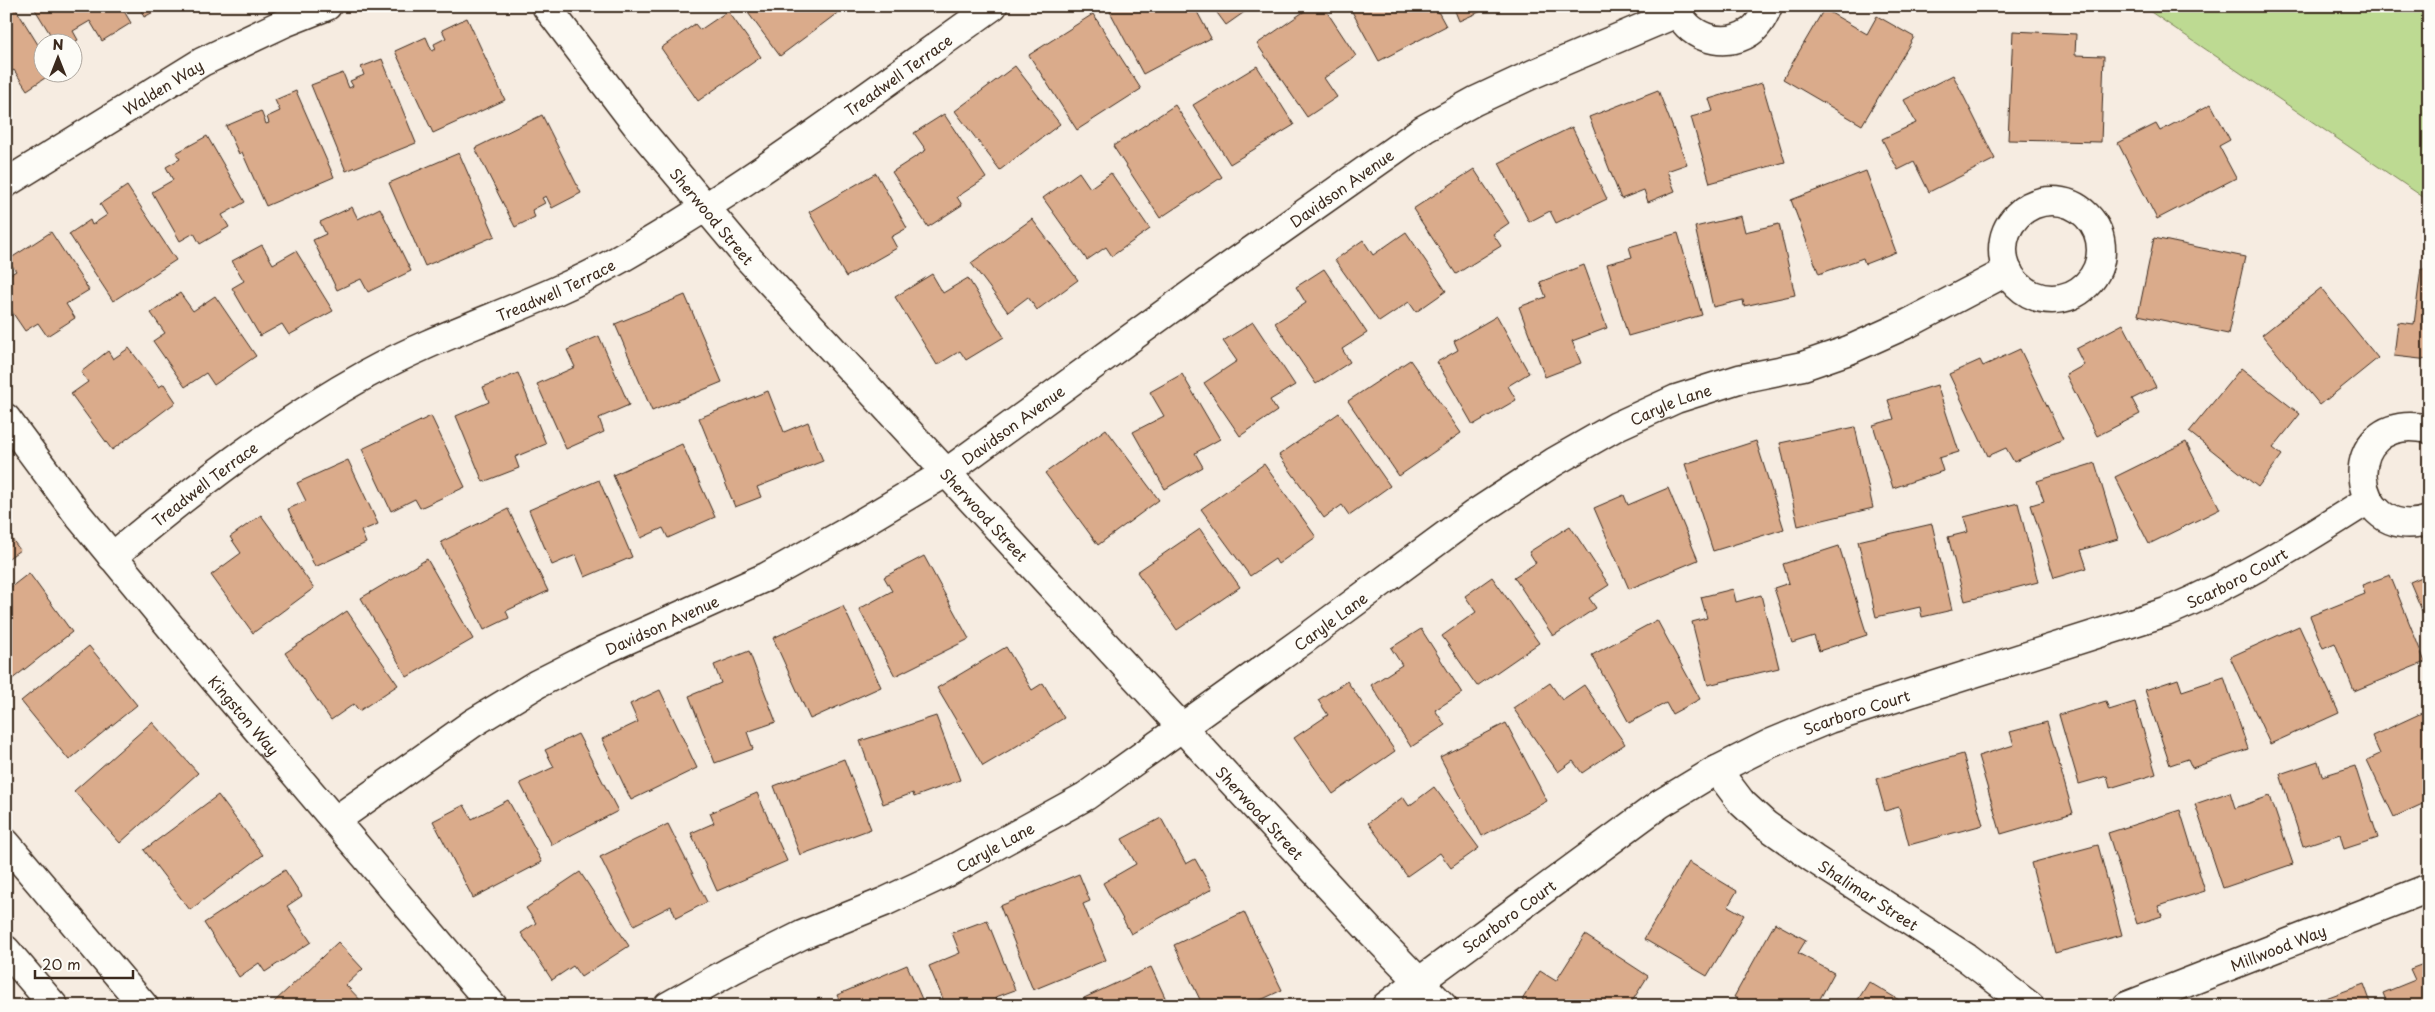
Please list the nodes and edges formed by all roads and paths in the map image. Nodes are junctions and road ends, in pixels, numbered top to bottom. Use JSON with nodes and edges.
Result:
{"nodes":[{"id":1,"x":327,"y":6,"type":"edge"},
{"id":2,"x":546,"y":6,"type":"edge"},
{"id":3,"x":993,"y":6,"type":"edge"},
{"id":4,"x":1768,"y":6,"type":"edge"},
{"id":5,"x":1676,"y":10,"type":"edge"},
{"id":6,"x":6,"y":183,"type":"edge"},
{"id":7,"x":706,"y":208,"type":"junction"},
{"id":8,"x":2008,"y":271,"type":"dead end"},
{"id":9,"x":6,"y":418,"type":"edge"},
{"id":10,"x":2429,"y":429,"type":"edge"},
{"id":11,"x":947,"y":472,"type":"junction"},
{"id":12,"x":2368,"y":500,"type":"junction"},
{"id":13,"x":2429,"y":520,"type":"edge"},
{"id":14,"x":112,"y":557,"type":"junction"},
{"id":15,"x":1183,"y":726,"type":"junction"},
{"id":16,"x":1717,"y":770,"type":"junction"},
{"id":17,"x":336,"y":820,"type":"junction"},
{"id":18,"x":6,"y":843,"type":"edge"},
{"id":19,"x":2429,"y":888,"type":"edge"},
{"id":20,"x":6,"y":950,"type":"edge"},
{"id":21,"x":1420,"y":982,"type":"junction"},
{"id":22,"x":54,"y":1006,"type":"edge"},
{"id":23,"x":144,"y":1006,"type":"edge"},
{"id":24,"x":492,"y":1006,"type":"edge"},
{"id":25,"x":668,"y":1006,"type":"edge"},
{"id":26,"x":1386,"y":1006,"type":"edge"},
{"id":27,"x":1443,"y":1006,"type":"edge"},
{"id":28,"x":2030,"y":1006,"type":"edge"},
{"id":29,"x":2127,"y":1006,"type":"edge"}],
"edges":[{"from":1,"to":6,"type":"street","name":"Walden Way"},
{"from":2,"to":7,"type":"street","name":"Sherwood Street"},
{"from":3,"to":7,"type":"street","name":"Treadwell Terrace"},
{"from":4,"to":5,"type":"street","name":"Davidson Avenue"},
{"from":5,"to":11,"type":"street","name":"Davidson Avenue"},
{"from":7,"to":11,"type":"street","name":"Sherwood Street"},
{"from":7,"to":14,"type":"street","name":"Treadwell Terrace"},
{"from":8,"to":15,"type":"street","name":"Caryle Lane"},
{"from":9,"to":14,"type":"street","name":"Kingston Way"},
{"from":10,"to":12,"type":"street"},
{"from":11,"to":15,"type":"street","name":"Sherwood Street"},
{"from":11,"to":17,"type":"street","name":"Davidson Avenue"},
{"from":12,"to":13,"type":"street"},
{"from":12,"to":16,"type":"street","name":"Scarboro Court"},
{"from":14,"to":17,"type":"street","name":"Kingston Way"},
{"from":15,"to":21,"type":"street","name":"Sherwood Street"},
{"from":15,"to":25,"type":"street","name":"Caryle Lane"},
{"from":16,"to":21,"type":"street","name":"Scarboro Court"},
{"from":16,"to":28,"type":"street","name":"Shalimar Street"},
{"from":17,"to":24,"type":"street","name":"Kingston Way"},
{"from":18,"to":23,"type":"street"},
{"from":19,"to":29,"type":"street","name":"Millwood Way"},
{"from":20,"to":22,"type":"street"},
{"from":21,"to":26,"type":"street","name":"Scarboro Court"},
{"from":21,"to":27,"type":"street","name":"Sherwood Street"}]}
